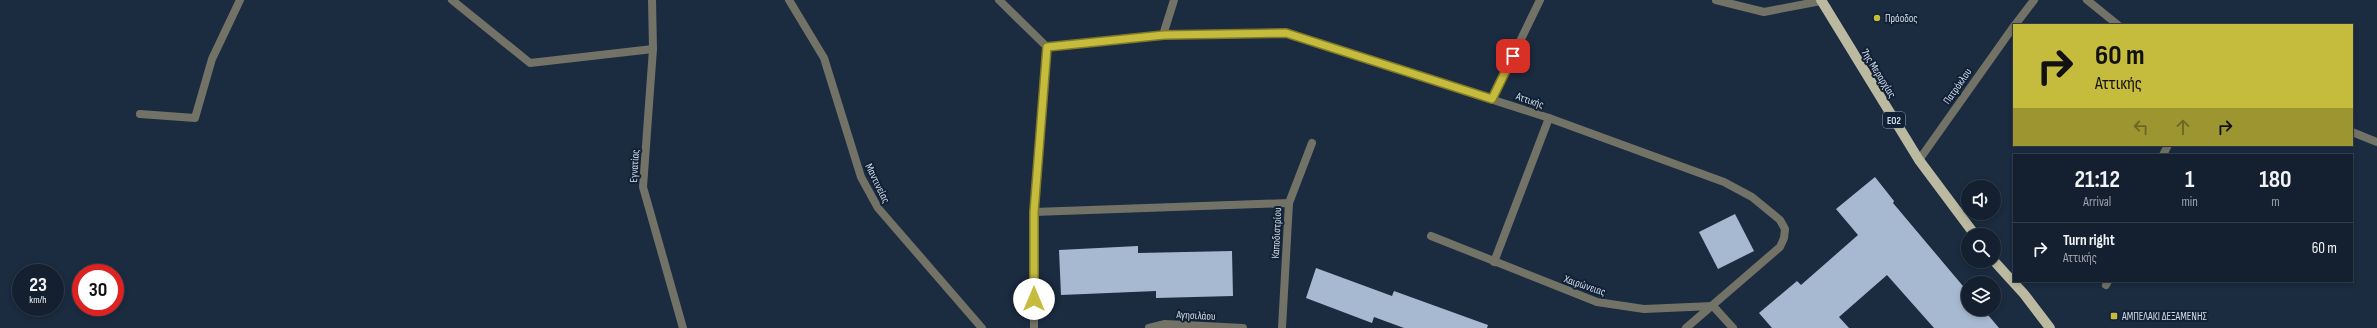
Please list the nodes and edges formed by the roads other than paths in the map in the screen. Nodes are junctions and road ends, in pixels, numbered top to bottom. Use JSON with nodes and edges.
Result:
{"nodes":[{"id":1,"x":240,"y":0,"type":"edge"},
{"id":2,"x":452,"y":0,"type":"edge"},
{"id":3,"x":652,"y":0,"type":"edge"},
{"id":4,"x":789,"y":0,"type":"edge"},
{"id":5,"x":999,"y":0,"type":"edge"},
{"id":6,"x":1174,"y":0,"type":"edge"},
{"id":7,"x":1540,"y":0,"type":"edge"},
{"id":8,"x":1716,"y":0,"type":"edge"},
{"id":9,"x":1821,"y":0,"type":"edge"},
{"id":10,"x":2034,"y":0,"type":"edge"},
{"id":11,"x":2087,"y":0,"type":"edge"},
{"id":12,"x":2016,"y":24,"type":"edge"},
{"id":13,"x":2117,"y":24,"type":"edge"},
{"id":14,"x":2013,"y":29,"type":"edge"},
{"id":15,"x":1164,"y":35,"type":"junction"},
{"id":16,"x":1047,"y":47,"type":"junction"},
{"id":17,"x":652,"y":49,"type":"junction"},
{"id":18,"x":1492,"y":99,"type":"junction"},
{"id":19,"x":140,"y":114,"type":"dead end"},
{"id":20,"x":1549,"y":118,"type":"junction"},
{"id":21,"x":2353,"y":132,"type":"edge"},
{"id":22,"x":1312,"y":142,"type":"dead end"},
{"id":23,"x":2377,"y":142,"type":"edge"},
{"id":24,"x":1919,"y":160,"type":"junction"},
{"id":25,"x":1289,"y":203,"type":"junction"},
{"id":26,"x":1034,"y":212,"type":"junction"},
{"id":27,"x":1970,"y":228,"type":"edge"},
{"id":28,"x":1431,"y":236,"type":"dead end"},
{"id":29,"x":1494,"y":262,"type":"junction"},
{"id":30,"x":2000,"y":268,"type":"edge"},
{"id":31,"x":2013,"y":282,"type":"edge"},
{"id":32,"x":2013,"y":282,"type":"edge"},
{"id":33,"x":1713,"y":306,"type":"junction"},
{"id":34,"x":683,"y":328,"type":"edge"},
{"id":35,"x":982,"y":328,"type":"edge"},
{"id":36,"x":1034,"y":328,"type":"edge"},
{"id":37,"x":1150,"y":328,"type":"edge"},
{"id":38,"x":1243,"y":328,"type":"edge"},
{"id":39,"x":1282,"y":328,"type":"edge"},
{"id":40,"x":1686,"y":328,"type":"edge"},
{"id":41,"x":1733,"y":328,"type":"edge"},
{"id":42,"x":2050,"y":328,"type":"edge"}],
"edges":[{"from":1,"to":19,"type":"street"},
{"from":2,"to":17,"type":"street"},
{"from":3,"to":17,"type":"street","name":"Εγνατίας"},
{"from":4,"to":35,"type":"street","name":"Μαντινείας"},
{"from":5,"to":16,"type":"street"},
{"from":6,"to":15,"type":"street"},
{"from":7,"to":18,"type":"street"},
{"from":8,"to":9,"type":"street"},
{"from":9,"to":24,"type":"main road","name":"7ης Μεραρχίας","number":"ΕΟ2"},
{"from":10,"to":12,"type":"street","name":"Πατρόκλου"},
{"from":11,"to":13,"type":"street"},
{"from":14,"to":24,"type":"street","name":"Πατρόκλου"},
{"from":15,"to":16,"type":"street","name":"Αττικής"},
{"from":15,"to":18,"type":"street","name":"Αττικής"},
{"from":16,"to":26,"type":"street"},
{"from":17,"to":34,"type":"street","name":"Εγνατίας"},
{"from":18,"to":20,"type":"street","name":"Αττικής"},
{"from":20,"to":29,"type":"street"},
{"from":20,"to":33,"type":"street","name":"Αττικής"},
{"from":21,"to":23,"type":"street"},
{"from":22,"to":25,"type":"street","name":"Καποδιστρίου"},
{"from":24,"to":27,"type":"main road","name":"7ης Μεραρχίας","number":"ΕΟ2"},
{"from":25,"to":26,"type":"street"},
{"from":25,"to":39,"type":"street","name":"Καποδιστρίου"},
{"from":26,"to":36,"type":"street"},
{"from":28,"to":29,"type":"street","name":"Χαιρώνειας"},
{"from":29,"to":33,"type":"street","name":"Χαιρώνειας"},
{"from":30,"to":32,"type":"main road"},
{"from":31,"to":42,"type":"main road"},
{"from":33,"to":40,"type":"street","name":"Αττικής"},
{"from":33,"to":41,"type":"street"},
{"from":37,"to":38,"type":"street","name":"Αγησιλάου"}]}
